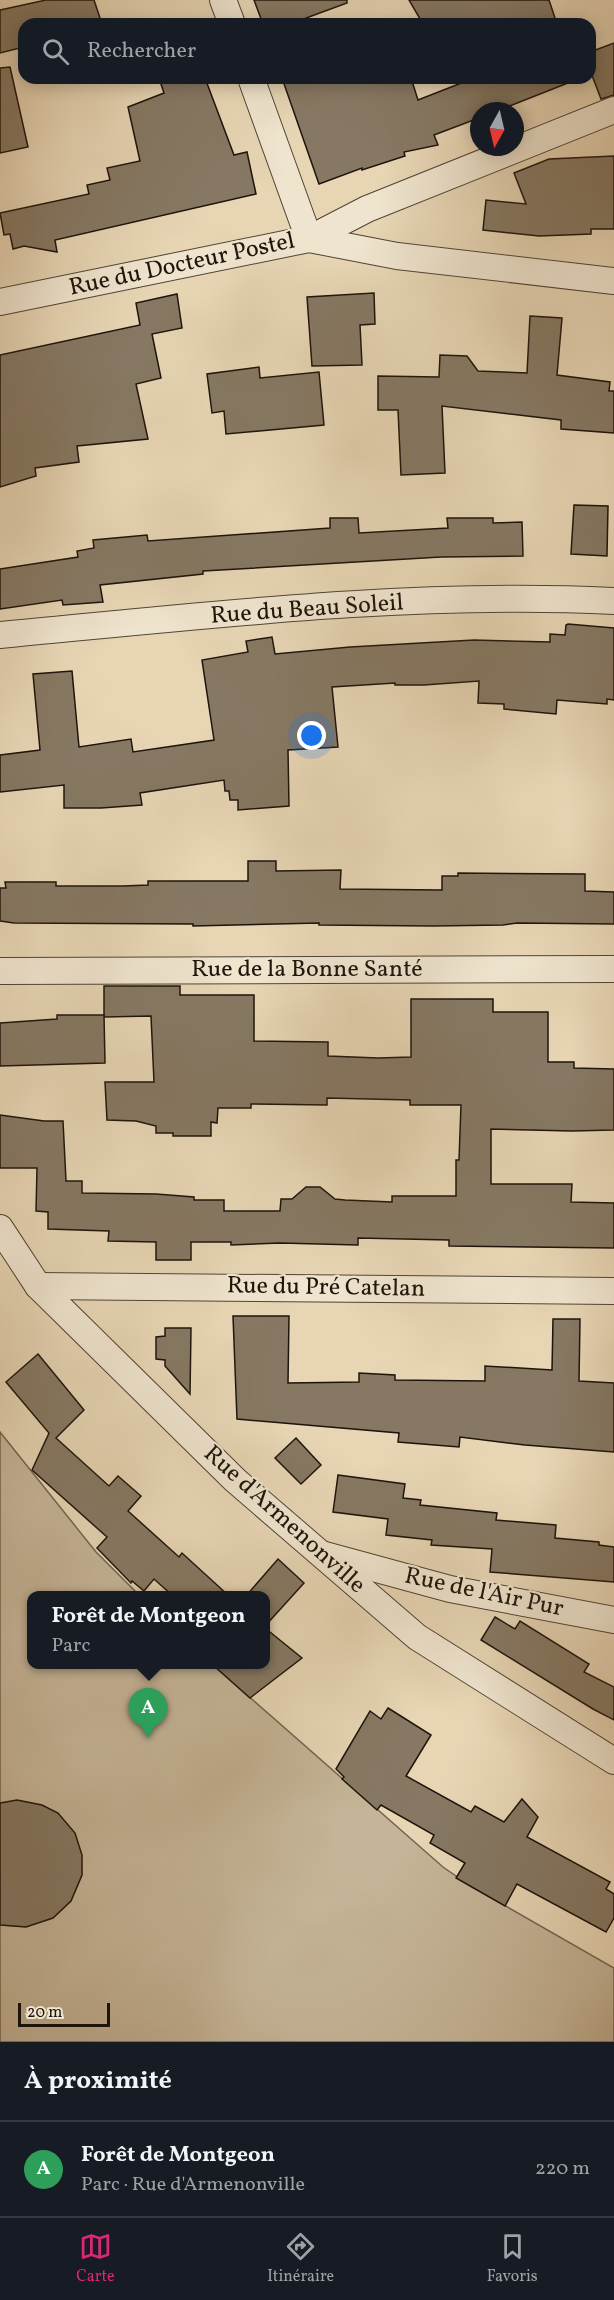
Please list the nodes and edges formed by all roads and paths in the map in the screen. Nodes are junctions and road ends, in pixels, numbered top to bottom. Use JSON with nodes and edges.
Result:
{"nodes":[{"id":1,"x":223,"y":0,"type":"edge"},
{"id":2,"x":230,"y":18,"type":"edge"},
{"id":3,"x":253,"y":84,"type":"edge"},
{"id":4,"x":614,"y":110,"type":"edge"},
{"id":5,"x":309,"y":239,"type":"junction"},
{"id":6,"x":614,"y":281,"type":"edge"},
{"id":7,"x":0,"y":302,"type":"edge"},
{"id":8,"x":614,"y":601,"type":"edge"},
{"id":9,"x":0,"y":635,"type":"edge"},
{"id":10,"x":614,"y":969,"type":"edge"},
{"id":11,"x":0,"y":970,"type":"edge"},
{"id":12,"x":0,"y":1228,"type":"edge"},
{"id":13,"x":38,"y":1286,"type":"junction"},
{"id":14,"x":614,"y":1291,"type":"edge"},
{"id":15,"x":319,"y":1553,"type":"junction"},
{"id":16,"x":614,"y":1620,"type":"edge"},
{"id":17,"x":614,"y":1761,"type":"edge"}],
"edges":[{"from":1,"to":2,"type":"street"},
{"from":3,"to":5,"type":"street"},
{"from":4,"to":5,"type":"street"},
{"from":5,"to":6,"type":"street","name":"Rue du Docteur Postel"},
{"from":5,"to":7,"type":"street","name":"Rue du Docteur Postel"},
{"from":8,"to":9,"type":"street","name":"Rue du Beau Soleil"},
{"from":10,"to":11,"type":"street","name":"Rue de la Bonne Santé"},
{"from":12,"to":13,"type":"street","name":"Rue d'Armenonville"},
{"from":13,"to":14,"type":"street","name":"Rue du Pré Catelan"},
{"from":13,"to":15,"type":"street","name":"Rue d'Armenonville"},
{"from":15,"to":16,"type":"street","name":"Rue de l'Air Pur"},
{"from":15,"to":17,"type":"street","name":"Rue d'Armenonville"}]}
